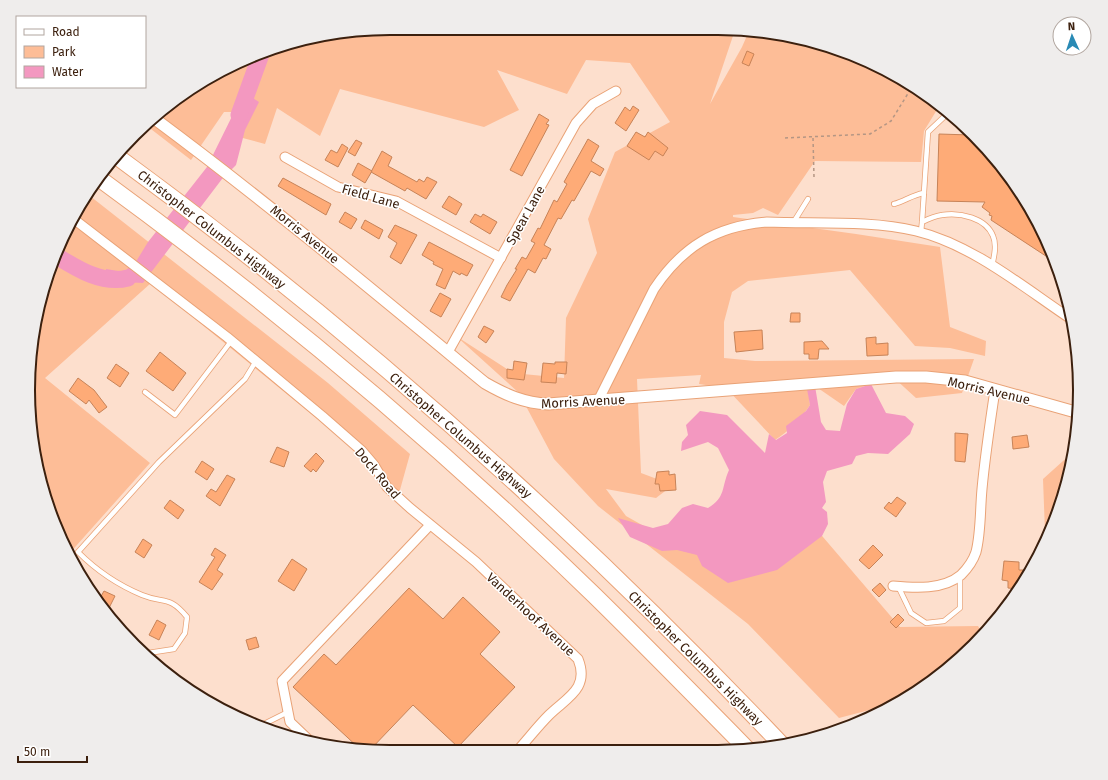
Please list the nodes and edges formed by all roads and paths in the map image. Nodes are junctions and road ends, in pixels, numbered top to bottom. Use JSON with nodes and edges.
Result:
{"nodes":[{"id":1,"x":616,"y":91,"type":"dead end"},
{"id":2,"x":909,"y":91,"type":"edge"},
{"id":3,"x":944,"y":117,"type":"edge"},
{"id":4,"x":158,"y":121,"type":"edge"},
{"id":5,"x":785,"y":138,"type":"dead end"},
{"id":6,"x":813,"y":138,"type":"junction"},
{"id":7,"x":285,"y":157,"type":"dead end"},
{"id":8,"x":121,"y":159,"type":"edge"},
{"id":9,"x":814,"y":177,"type":"dead end"},
{"id":10,"x":103,"y":181,"type":"edge"},
{"id":11,"x":924,"y":193,"type":"junction"},
{"id":12,"x":808,"y":200,"type":"dead end"},
{"id":13,"x":894,"y":204,"type":"dead end"},
{"id":14,"x":78,"y":222,"type":"edge"},
{"id":15,"x":922,"y":222,"type":"junction"},
{"id":16,"x":792,"y":224,"type":"junction"},
{"id":17,"x":921,"y":232,"type":"junction"},
{"id":18,"x":501,"y":258,"type":"junction"},
{"id":19,"x":992,"y":266,"type":"junction"},
{"id":20,"x":1065,"y":315,"type":"edge"},
{"id":21,"x":232,"y":340,"type":"junction"},
{"id":22,"x":448,"y":352,"type":"junction"},
{"id":23,"x":256,"y":361,"type":"junction"},
{"id":24,"x":995,"y":390,"type":"junction"},
{"id":25,"x":145,"y":392,"type":"dead end"},
{"id":26,"x":598,"y":401,"type":"junction"},
{"id":27,"x":1072,"y":411,"type":"edge"},
{"id":28,"x":430,"y":525,"type":"junction"},
{"id":29,"x":960,"y":575,"type":"junction"},
{"id":30,"x":896,"y":586,"type":"joint"},
{"id":31,"x":151,"y":653,"type":"edge"},
{"id":32,"x":288,"y":712,"type":"junction"},
{"id":33,"x":267,"y":723,"type":"edge"},
{"id":34,"x":303,"y":734,"type":"edge"},
{"id":35,"x":777,"y":740,"type":"edge"},
{"id":36,"x":742,"y":744,"type":"edge"},
{"id":37,"x":522,"y":745,"type":"edge"}],
"edges":[{"from":1,"to":18,"type":"street","name":"Spear Lane"},
{"from":2,"to":6,"type":"path"},
{"from":3,"to":11,"type":"lane"},
{"from":4,"to":22,"type":"street","name":"Morris Avenue"},
{"from":5,"to":6,"type":"path"},
{"from":6,"to":9,"type":"path"},
{"from":7,"to":18,"type":"street","name":"Field Lane"},
{"from":8,"to":35,"type":"highway","name":"Christopher Columbus Highway"},
{"from":10,"to":36,"type":"highway","name":"Christopher Columbus Highway"},
{"from":11,"to":13,"type":"lane"},
{"from":11,"to":15,"type":"lane"},
{"from":12,"to":16,"type":"lane"},
{"from":14,"to":21,"type":"street","name":"Dock Road"},
{"from":15,"to":17,"type":"lane"},
{"from":15,"to":19,"type":"lane"},
{"from":16,"to":17,"type":"street"},
{"from":16,"to":26,"type":"street"},
{"from":17,"to":19,"type":"street"},
{"from":18,"to":22,"type":"street","name":"Spear Lane"},
{"from":19,"to":20,"type":"street"},
{"from":21,"to":23,"type":"street","name":"Dock Road"},
{"from":21,"to":25,"type":"lane"},
{"from":22,"to":26,"type":"street","name":"Morris Avenue"},
{"from":23,"to":28,"type":"street","name":"Dock Road"},
{"from":23,"to":31,"type":"lane"},
{"from":24,"to":26,"type":"street","name":"Morris Avenue"},
{"from":24,"to":27,"type":"street","name":"Morris Avenue"},
{"from":24,"to":29,"type":"street"},
{"from":28,"to":32,"type":"street"},
{"from":28,"to":37,"type":"street","name":"Vanderhoof Avenue"},
{"from":29,"to":30,"type":"street"},
{"from":29,"to":30,"type":"lane"},
{"from":32,"to":33,"type":"lane"},
{"from":32,"to":34,"type":"street"}]}
